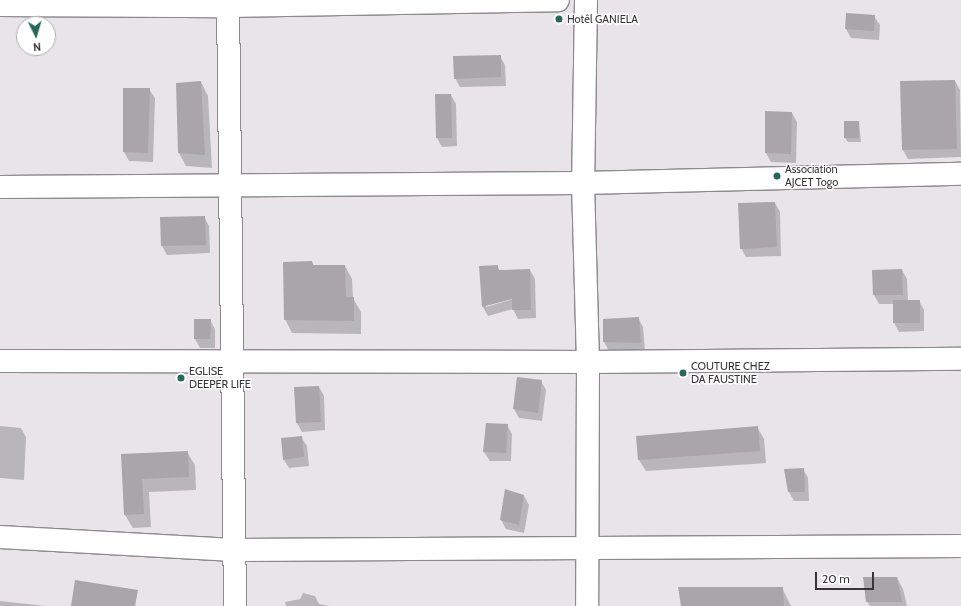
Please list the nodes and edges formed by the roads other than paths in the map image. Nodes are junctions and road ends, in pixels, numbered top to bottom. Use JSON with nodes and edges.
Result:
{"nodes":[{"id":1,"x":558,"y":0,"type":"edge"},
{"id":2,"x":586,"y":0,"type":"edge"},
{"id":3,"x":228,"y":3,"type":"edge"},
{"id":4,"x":0,"y":5,"type":"edge"},
{"id":5,"x":961,"y":174,"type":"edge"},
{"id":6,"x":583,"y":183,"type":"junction"},
{"id":7,"x":229,"y":185,"type":"junction"},
{"id":8,"x":0,"y":187,"type":"edge"},
{"id":9,"x":961,"y":359,"type":"edge"},
{"id":10,"x":0,"y":361,"type":"edge"},
{"id":11,"x":234,"y":361,"type":"junction"},
{"id":12,"x":588,"y":362,"type":"junction"},
{"id":13,"x":0,"y":537,"type":"edge"},
{"id":14,"x":961,"y":546,"type":"edge"},
{"id":15,"x":588,"y":549,"type":"junction"},
{"id":16,"x":234,"y":550,"type":"junction"},
{"id":17,"x":235,"y":606,"type":"edge"},
{"id":18,"x":587,"y":606,"type":"edge"}],
"edges":[{"from":1,"to":3,"type":"street"},
{"from":2,"to":6,"type":"street"},
{"from":3,"to":4,"type":"street"},
{"from":3,"to":7,"type":"street"},
{"from":5,"to":6,"type":"street"},
{"from":6,"to":7,"type":"street"},
{"from":6,"to":12,"type":"street"},
{"from":7,"to":8,"type":"street"},
{"from":7,"to":11,"type":"street"},
{"from":9,"to":12,"type":"street"},
{"from":10,"to":11,"type":"street"},
{"from":11,"to":12,"type":"street"},
{"from":11,"to":16,"type":"street"},
{"from":12,"to":15,"type":"street"},
{"from":13,"to":16,"type":"street"},
{"from":14,"to":15,"type":"street"},
{"from":15,"to":16,"type":"street"},
{"from":15,"to":18,"type":"street"},
{"from":16,"to":17,"type":"street"}]}
